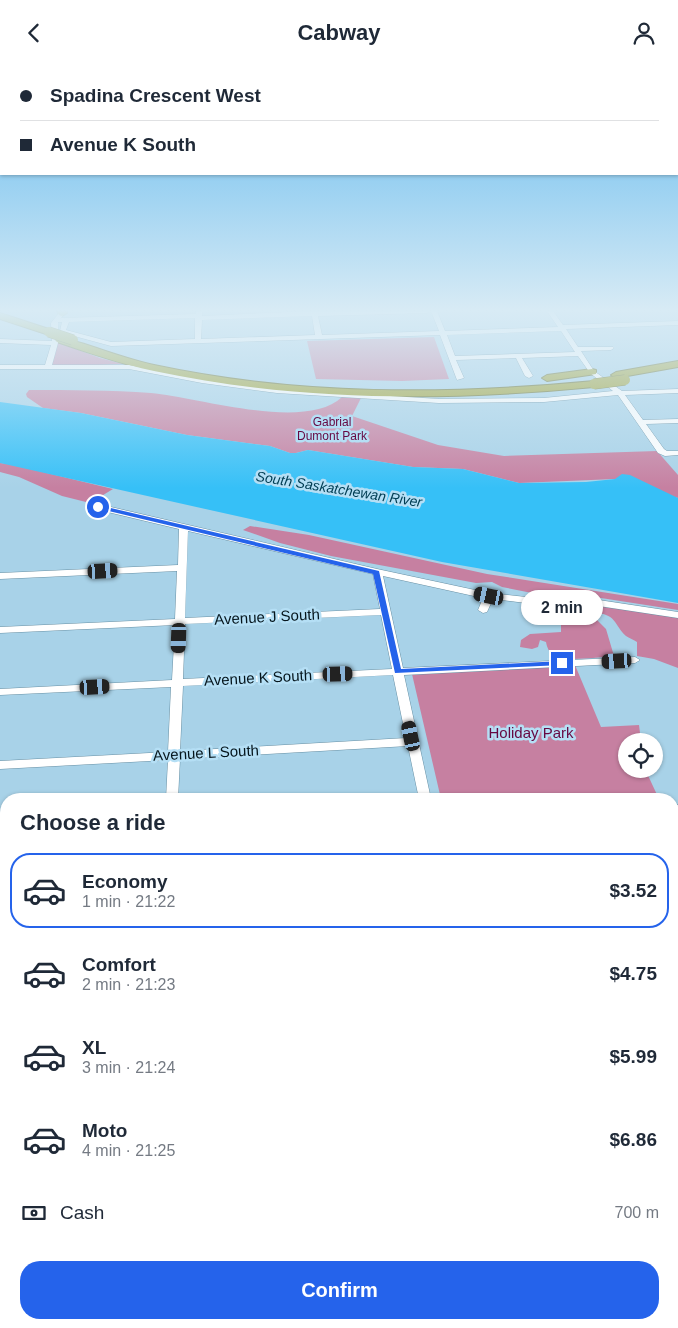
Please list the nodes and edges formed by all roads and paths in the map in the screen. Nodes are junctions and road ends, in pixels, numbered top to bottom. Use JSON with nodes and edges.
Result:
{"nodes":[{"id":1,"x":144,"y":370,"type":"edge"},
{"id":2,"x":165,"y":370,"type":"edge"},
{"id":3,"x":198,"y":370,"type":"edge"},
{"id":4,"x":457,"y":370,"type":"edge"},
{"id":5,"x":526,"y":370,"type":"edge"},
{"id":6,"x":588,"y":370,"type":"edge"},
{"id":7,"x":651,"y":370,"type":"edge"},
{"id":8,"x":678,"y":370,"type":"edge"},
{"id":9,"x":529,"y":376,"type":"dead end"},
{"id":10,"x":620,"y":377,"type":"junction"},
{"id":11,"x":460,"y":378,"type":"dead end"},
{"id":12,"x":592,"y":378,"type":"junction"},
{"id":13,"x":678,"y":391,"type":"edge"},
{"id":14,"x":620,"y":393,"type":"junction"},
{"id":15,"x":678,"y":421,"type":"edge"},
{"id":16,"x":641,"y":422,"type":"junction"},
{"id":17,"x":678,"y":453,"type":"edge"},
{"id":18,"x":98,"y":507,"type":"dead end"},
{"id":19,"x":184,"y":528,"type":"junction"},
{"id":20,"x":182,"y":568,"type":"junction"},
{"id":21,"x":377,"y":572,"type":"junction"},
{"id":22,"x":0,"y":576,"type":"edge"},
{"id":23,"x":489,"y":596,"type":"junction"},
{"id":24,"x":483,"y":609,"type":"dead end"},
{"id":25,"x":384,"y":612,"type":"junction"},
{"id":26,"x":678,"y":615,"type":"edge"},
{"id":27,"x":180,"y":621,"type":"junction"},
{"id":28,"x":0,"y":630,"type":"edge"},
{"id":29,"x":635,"y":660,"type":"dead end"},
{"id":30,"x":398,"y":671,"type":"junction"},
{"id":31,"x":177,"y":683,"type":"junction"},
{"id":32,"x":0,"y":692,"type":"edge"},
{"id":33,"x":412,"y":742,"type":"junction"},
{"id":34,"x":174,"y":755,"type":"junction"},
{"id":35,"x":0,"y":765,"type":"edge"},
{"id":36,"x":172,"y":793,"type":"edge"},
{"id":37,"x":424,"y":793,"type":"edge"}],
"edges":[{"from":1,"to":14,"type":"street"},
{"from":2,"to":12,"type":"highway"},
{"from":3,"to":12,"type":"highway","bridge":true},
{"from":4,"to":11,"type":"street"},
{"from":5,"to":9,"type":"street"},
{"from":6,"to":12,"type":"street"},
{"from":7,"to":10,"type":"highway"},
{"from":8,"to":10,"type":"highway"},
{"from":10,"to":12,"type":"highway","bridge":true},
{"from":12,"to":14,"type":"street"},
{"from":13,"to":14,"type":"street"},
{"from":14,"to":16,"type":"street"},
{"from":15,"to":16,"type":"street"},
{"from":16,"to":17,"type":"street"},
{"from":18,"to":19,"type":"street"},
{"from":19,"to":20,"type":"street"},
{"from":19,"to":21,"type":"street"},
{"from":20,"to":22,"type":"street"},
{"from":20,"to":27,"type":"street"},
{"from":21,"to":23,"type":"street"},
{"from":21,"to":25,"type":"street"},
{"from":23,"to":24,"type":"street"},
{"from":23,"to":26,"type":"street"},
{"from":25,"to":27,"type":"street","name":"Avenue J South"},
{"from":25,"to":30,"type":"street"},
{"from":27,"to":28,"type":"street","name":"Avenue J South"},
{"from":27,"to":31,"type":"street"},
{"from":29,"to":30,"type":"street","name":"Avenue K South"},
{"from":30,"to":31,"type":"street","name":"Avenue K South"},
{"from":30,"to":33,"type":"street"},
{"from":31,"to":32,"type":"street","name":"Avenue K South"},
{"from":31,"to":34,"type":"street"},
{"from":33,"to":34,"type":"street","name":"Avenue L South"},
{"from":33,"to":37,"type":"street"},
{"from":34,"to":35,"type":"street","name":"Avenue L South"},
{"from":34,"to":36,"type":"street"}]}
